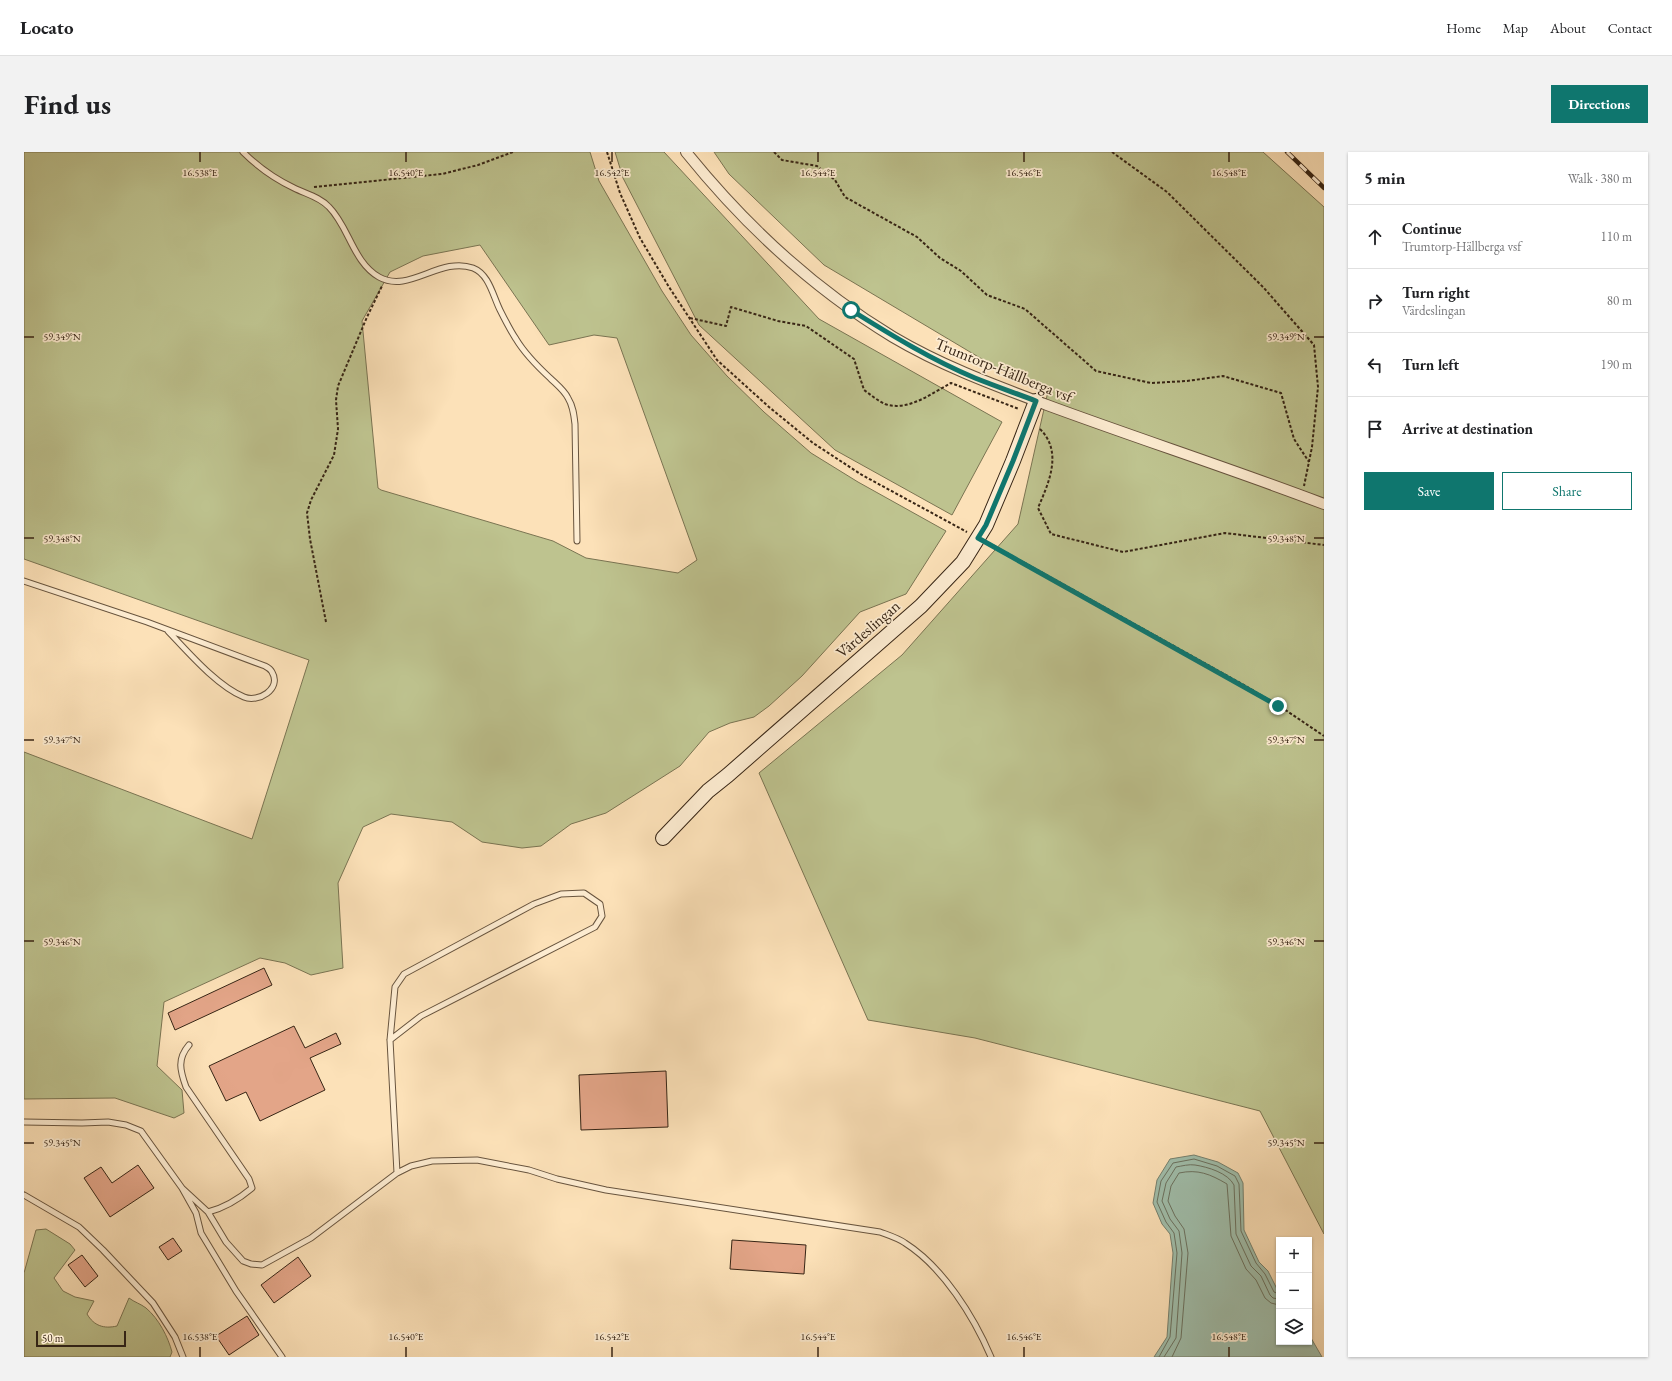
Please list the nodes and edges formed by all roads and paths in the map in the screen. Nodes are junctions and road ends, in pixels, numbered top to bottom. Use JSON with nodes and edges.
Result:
{"nodes":[{"id":1,"x":243,"y":152,"type":"edge"},
{"id":2,"x":513,"y":152,"type":"edge"},
{"id":3,"x":607,"y":152,"type":"edge"},
{"id":4,"x":686,"y":152,"type":"edge"},
{"id":5,"x":774,"y":152,"type":"edge"},
{"id":6,"x":1112,"y":152,"type":"edge"},
{"id":7,"x":294,"y":188,"type":"junction"},
{"id":8,"x":385,"y":280,"type":"junction"},
{"id":9,"x":688,"y":318,"type":"junction"},
{"id":10,"x":1036,"y":401,"type":"junction"},
{"id":11,"x":1029,"y":419,"type":"junction"},
{"id":12,"x":1309,"y":462,"type":"junction"},
{"id":13,"x":1303,"y":496,"type":"junction"},
{"id":14,"x":1324,"y":504,"type":"edge"},
{"id":15,"x":978,"y":538,"type":"junction"},
{"id":16,"x":577,"y":541,"type":"dead end"},
{"id":17,"x":1324,"y":546,"type":"edge"},
{"id":18,"x":24,"y":581,"type":"edge"},
{"id":19,"x":326,"y":622,"type":"dead end"},
{"id":20,"x":168,"y":630,"type":"junction"},
{"id":21,"x":1324,"y":736,"type":"edge"},
{"id":22,"x":663,"y":838,"type":"dead end"},
{"id":23,"x":390,"y":1040,"type":"junction"},
{"id":24,"x":189,"y":1045,"type":"dead end"},
{"id":25,"x":24,"y":1122,"type":"edge"},
{"id":26,"x":397,"y":1173,"type":"junction"},
{"id":27,"x":182,"y":1188,"type":"junction"},
{"id":28,"x":24,"y":1195,"type":"edge"},
{"id":29,"x":208,"y":1212,"type":"junction"},
{"id":30,"x":183,"y":1357,"type":"edge"},
{"id":31,"x":282,"y":1357,"type":"edge"},
{"id":32,"x":991,"y":1357,"type":"edge"}],
"edges":[{"from":1,"to":7,"type":"lane"},
{"from":2,"to":7,"type":"path"},
{"from":3,"to":9,"type":"path"},
{"from":4,"to":10,"type":"street","name":"Trumtorp-Hällberga vsf"},
{"from":5,"to":12,"type":"path"},
{"from":6,"to":12,"type":"path"},
{"from":7,"to":8,"type":"lane"},
{"from":8,"to":16,"type":"lane"},
{"from":8,"to":19,"type":"path"},
{"from":9,"to":11,"type":"path"},
{"from":9,"to":15,"type":"path"},
{"from":10,"to":11,"type":"street","name":"Värdeslingan"},
{"from":10,"to":13,"type":"street","name":"Trumtorp-Hällberga vsf"},
{"from":11,"to":15,"type":"street","name":"Värdeslingan"},
{"from":11,"to":17,"type":"path"},
{"from":12,"to":13,"type":"path"},
{"from":13,"to":14,"type":"street","name":"Trumtorp-Hällberga vsf"},
{"from":15,"to":21,"type":"path"},
{"from":15,"to":22,"type":"street","name":"Värdeslingan"},
{"from":18,"to":20,"type":"lane"},
{"from":20,"to":20,"type":"lane"},
{"from":23,"to":23,"type":"lane"},
{"from":23,"to":26,"type":"lane"},
{"from":24,"to":29,"type":"lane"},
{"from":25,"to":27,"type":"lane"},
{"from":26,"to":29,"type":"lane"},
{"from":26,"to":32,"type":"lane"},
{"from":27,"to":29,"type":"lane"},
{"from":27,"to":31,"type":"lane"},
{"from":28,"to":30,"type":"lane"}]}
